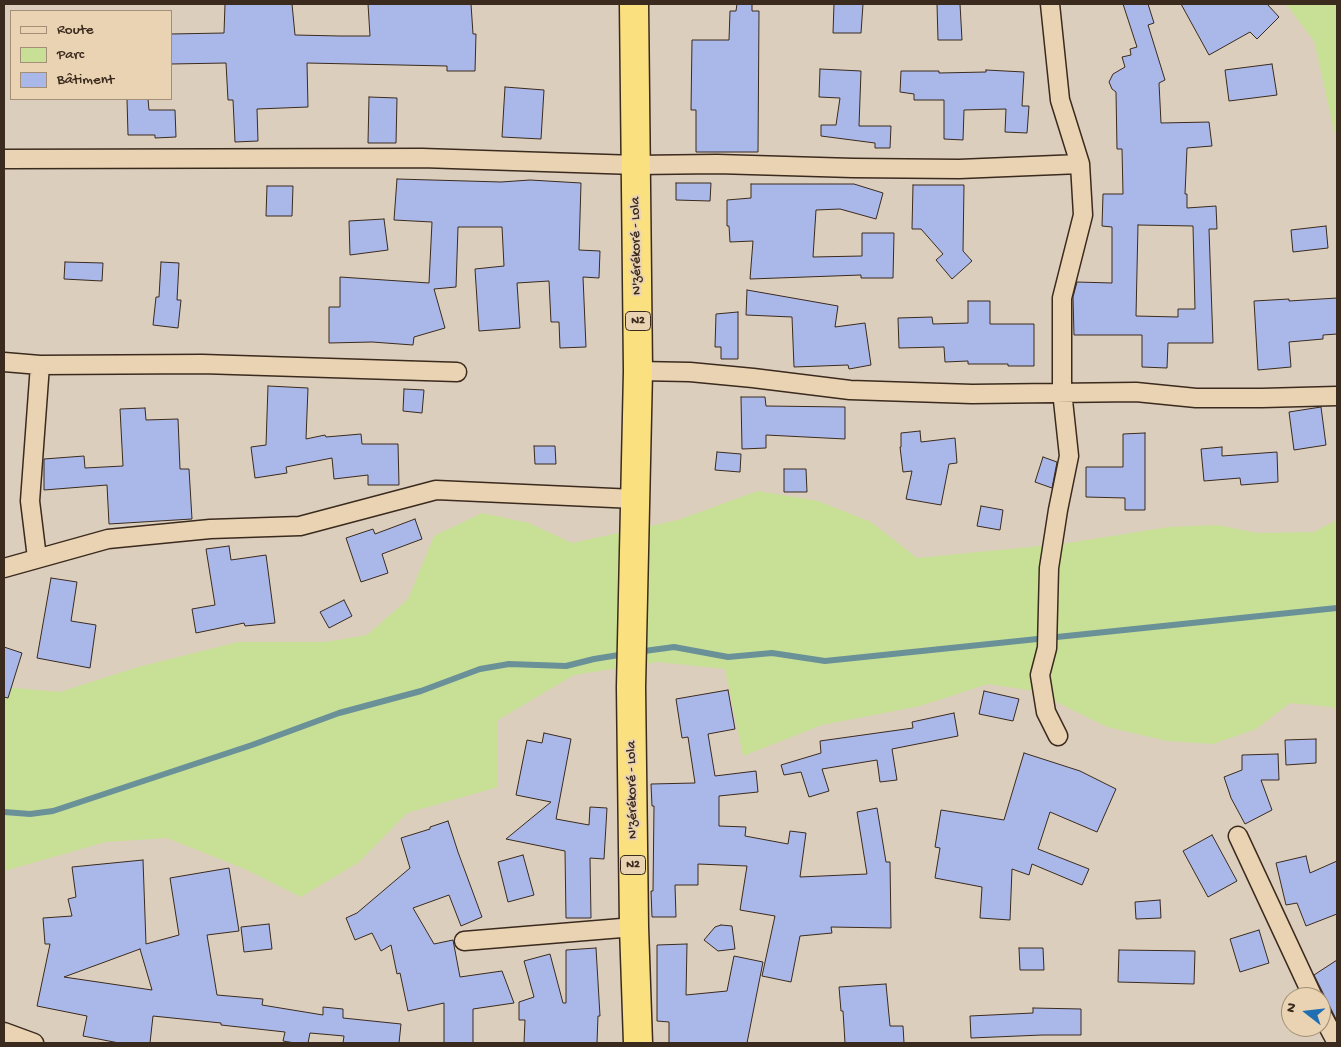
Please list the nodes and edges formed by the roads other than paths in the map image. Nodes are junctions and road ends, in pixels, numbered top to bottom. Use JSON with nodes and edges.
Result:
{"nodes":[{"id":1,"x":634,"y":4,"type":"edge"},
{"id":2,"x":1050,"y":4,"type":"edge"},
{"id":3,"x":4,"y":159,"type":"edge"},
{"id":4,"x":1080,"y":164,"type":"junction"},
{"id":5,"x":636,"y":165,"type":"junction"},
{"id":6,"x":4,"y":362,"type":"edge"},
{"id":7,"x":40,"y":365,"type":"junction"},
{"id":8,"x":638,"y":371,"type":"junction"},
{"id":9,"x":457,"y":372,"type":"dead end"},
{"id":10,"x":1062,"y":391,"type":"junction"},
{"id":11,"x":1337,"y":396,"type":"edge"},
{"id":12,"x":635,"y":499,"type":"junction"},
{"id":13,"x":37,"y":558,"type":"junction"},
{"id":14,"x":4,"y":568,"type":"edge"},
{"id":15,"x":1058,"y":736,"type":"dead end"},
{"id":16,"x":1238,"y":836,"type":"dead end"},
{"id":17,"x":634,"y":927,"type":"junction"},
{"id":18,"x":464,"y":941,"type":"dead end"},
{"id":19,"x":1308,"y":987,"type":"edge"},
{"id":20,"x":4,"y":1032,"type":"edge"},
{"id":21,"x":34,"y":1043,"type":"edge"},
{"id":22,"x":638,"y":1043,"type":"edge"}],
"edges":[{"from":1,"to":5,"type":"highway","name":"N'zérékoré - Lola","number":"N2"},
{"from":2,"to":4,"type":"street"},
{"from":3,"to":5,"type":"street"},
{"from":4,"to":5,"type":"street"},
{"from":4,"to":10,"type":"street"},
{"from":5,"to":8,"type":"highway","name":"N'zérékoré - Lola","number":"N2"},
{"from":6,"to":7,"type":"street"},
{"from":7,"to":9,"type":"street"},
{"from":7,"to":13,"type":"street"},
{"from":8,"to":10,"type":"street"},
{"from":8,"to":12,"type":"highway","name":"N'zérékoré - Lola","number":"N2"},
{"from":10,"to":11,"type":"street"},
{"from":10,"to":15,"type":"street"},
{"from":12,"to":13,"type":"street"},
{"from":12,"to":17,"type":"highway","name":"N'zérékoré - Lola","number":"N2"},
{"from":13,"to":14,"type":"street"},
{"from":16,"to":19,"type":"street"},
{"from":17,"to":18,"type":"street"},
{"from":17,"to":22,"type":"highway","name":"N'zérékoré - Lola","number":"N2"},
{"from":20,"to":21,"type":"street"}]}
